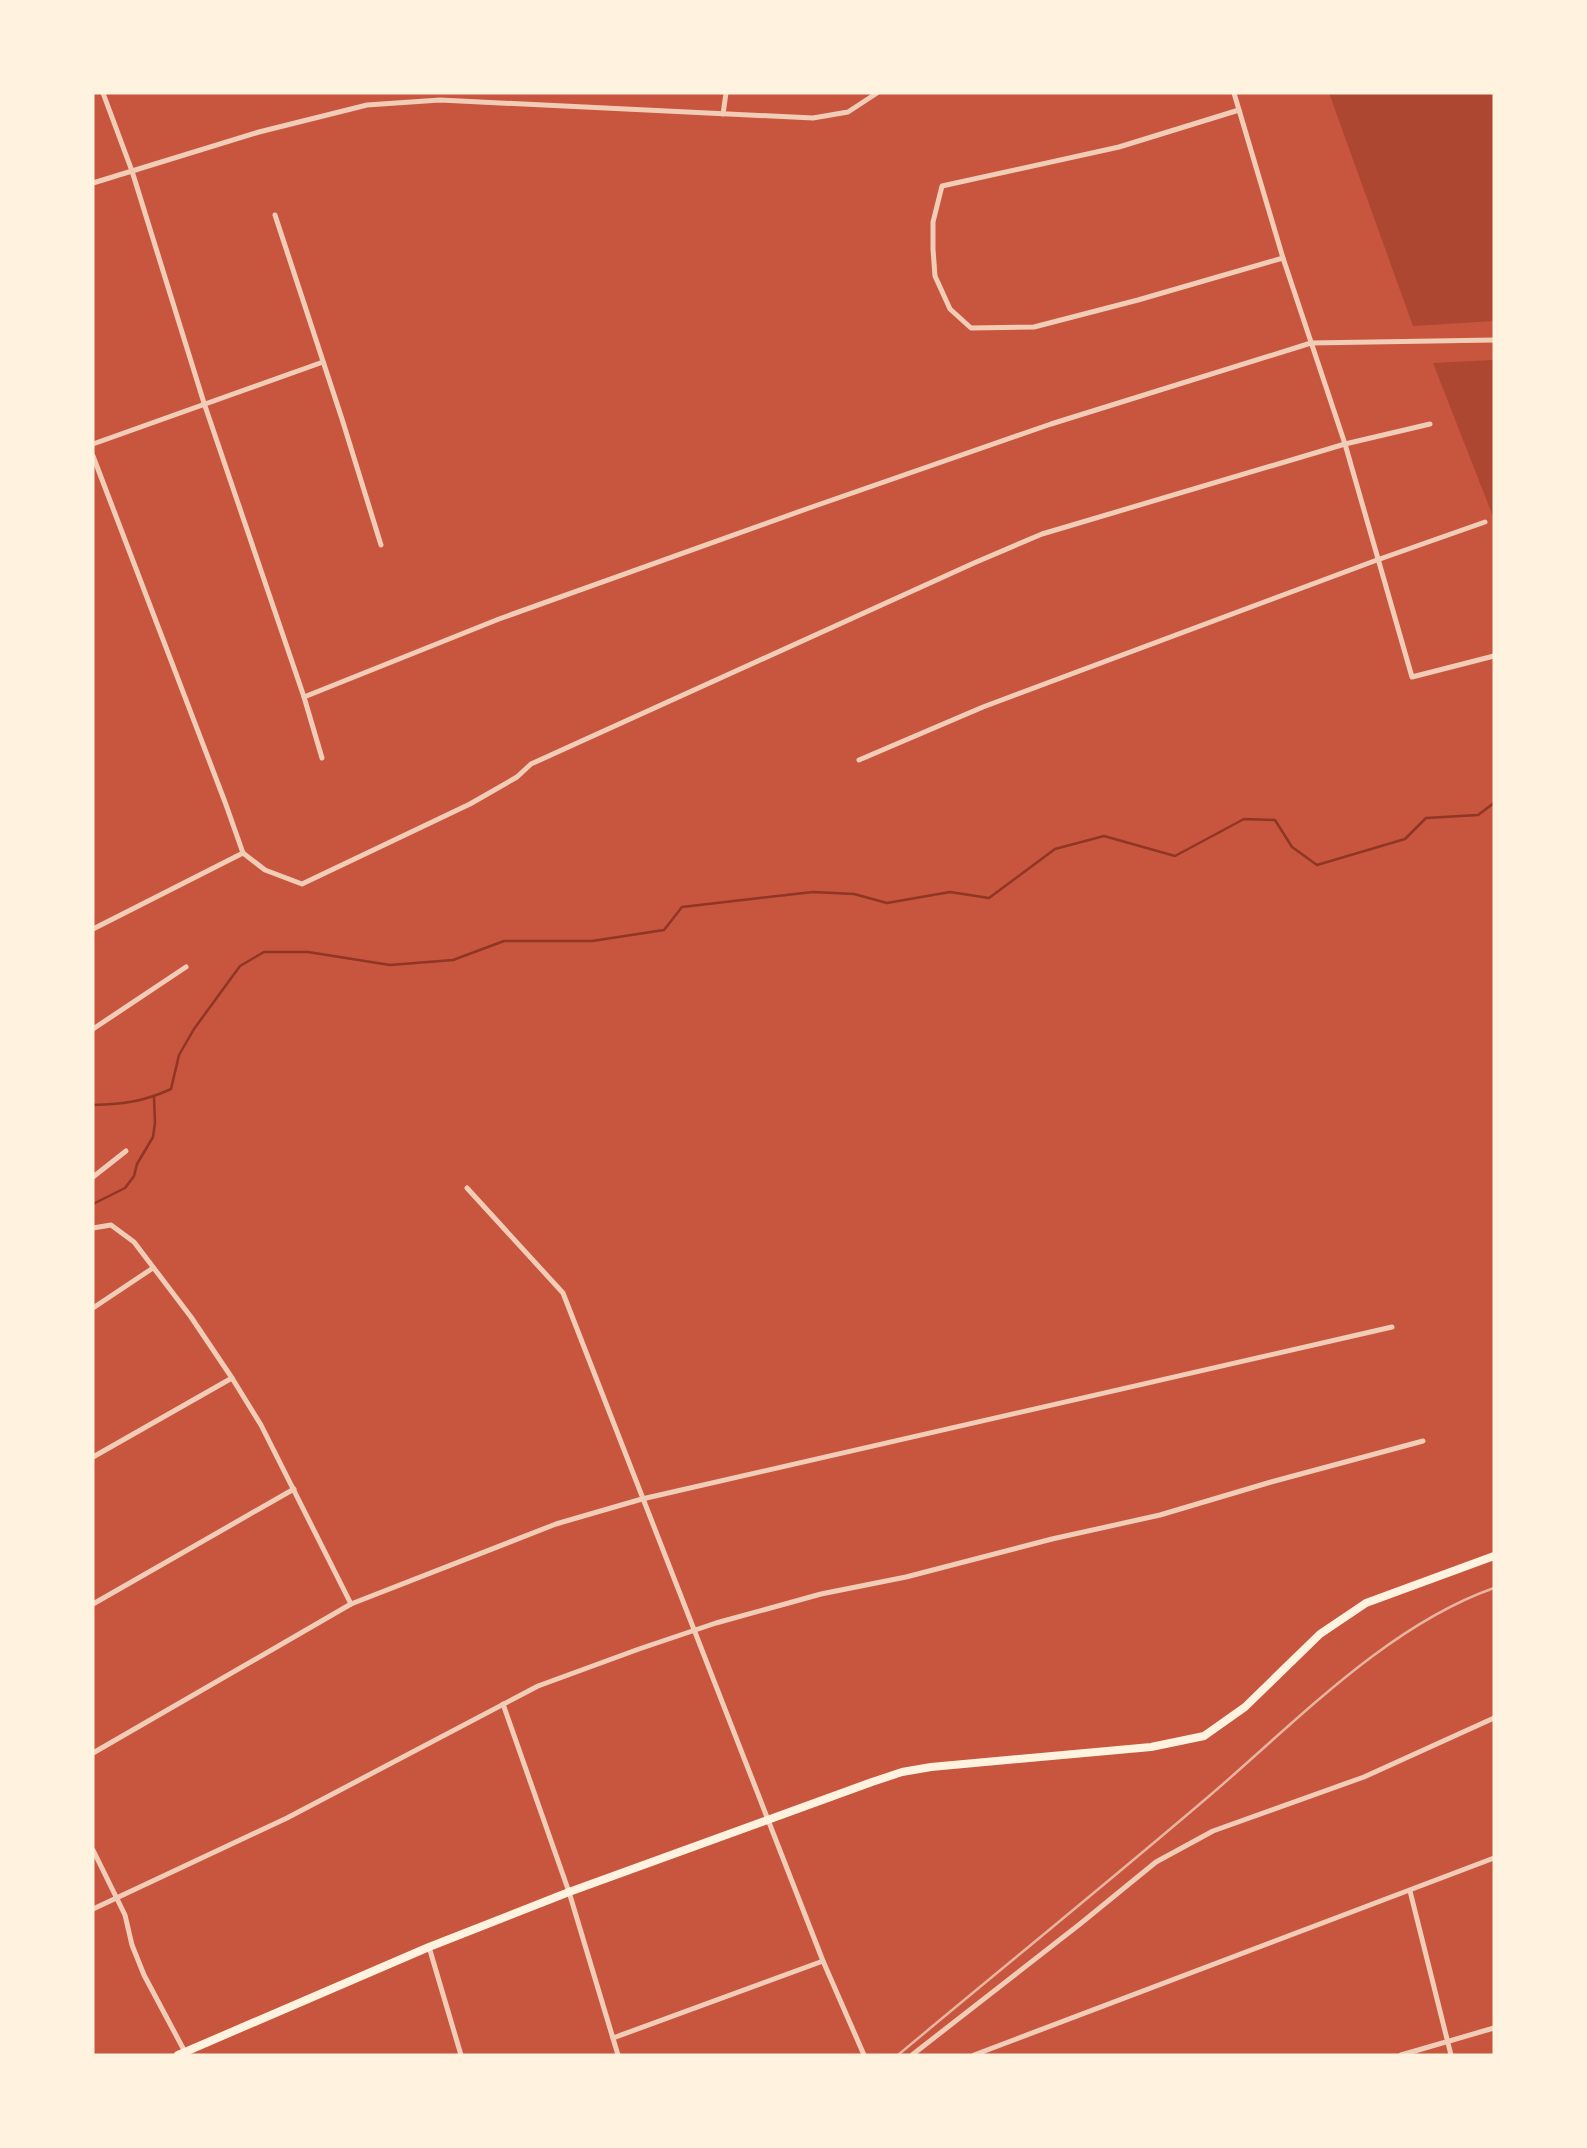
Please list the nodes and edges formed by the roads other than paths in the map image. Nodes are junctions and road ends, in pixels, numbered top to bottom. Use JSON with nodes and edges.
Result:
{"nodes":[{"id":1,"x":103,"y":93,"type":"edge"},
{"id":2,"x":726,"y":93,"type":"edge"},
{"id":3,"x":877,"y":93,"type":"edge"},
{"id":4,"x":1234,"y":93,"type":"edge"},
{"id":5,"x":1239,"y":110,"type":"junction"},
{"id":6,"x":723,"y":114,"type":"junction"},
{"id":7,"x":132,"y":171,"type":"junction"},
{"id":8,"x":93,"y":183,"type":"edge"},
{"id":9,"x":275,"y":215,"type":"dead end"},
{"id":10,"x":1283,"y":258,"type":"junction"},
{"id":11,"x":1494,"y":340,"type":"edge"},
{"id":12,"x":1311,"y":343,"type":"junction"},
{"id":13,"x":323,"y":362,"type":"junction"},
{"id":14,"x":204,"y":403,"type":"junction"},
{"id":15,"x":1430,"y":424,"type":"dead end"},
{"id":16,"x":93,"y":444,"type":"edge"},
{"id":17,"x":1345,"y":444,"type":"junction"},
{"id":18,"x":93,"y":456,"type":"edge"},
{"id":19,"x":1485,"y":522,"type":"dead end"},
{"id":20,"x":381,"y":545,"type":"dead end"},
{"id":21,"x":1377,"y":560,"type":"junction"},
{"id":22,"x":1494,"y":656,"type":"edge"},
{"id":23,"x":304,"y":697,"type":"junction"},
{"id":24,"x":322,"y":758,"type":"dead end"},
{"id":25,"x":859,"y":760,"type":"dead end"},
{"id":26,"x":243,"y":853,"type":"junction"},
{"id":27,"x":93,"y":929,"type":"edge"},
{"id":28,"x":186,"y":967,"type":"dead end"},
{"id":29,"x":93,"y":1029,"type":"edge"},
{"id":30,"x":126,"y":1151,"type":"dead end"},
{"id":31,"x":93,"y":1177,"type":"edge"},
{"id":32,"x":467,"y":1188,"type":"dead end"},
{"id":33,"x":93,"y":1228,"type":"edge"},
{"id":34,"x":153,"y":1268,"type":"junction"},
{"id":35,"x":93,"y":1308,"type":"edge"},
{"id":36,"x":1392,"y":1327,"type":"dead end"},
{"id":37,"x":232,"y":1378,"type":"junction"},
{"id":38,"x":1423,"y":1441,"type":"dead end"},
{"id":39,"x":93,"y":1457,"type":"edge"},
{"id":40,"x":294,"y":1489,"type":"junction"},
{"id":41,"x":642,"y":1499,"type":"junction"},
{"id":42,"x":1494,"y":1556,"type":"edge"},
{"id":43,"x":93,"y":1604,"type":"edge"},
{"id":44,"x":351,"y":1604,"type":"junction"},
{"id":45,"x":694,"y":1630,"type":"junction"},
{"id":46,"x":503,"y":1704,"type":"junction"},
{"id":47,"x":1494,"y":1718,"type":"edge"},
{"id":48,"x":93,"y":1752,"type":"edge"},
{"id":49,"x":767,"y":1819,"type":"junction"},
{"id":50,"x":93,"y":1850,"type":"edge"},
{"id":51,"x":1494,"y":1858,"type":"edge"},
{"id":52,"x":1410,"y":1891,"type":"junction"},
{"id":53,"x":569,"y":1892,"type":"junction"},
{"id":54,"x":117,"y":1897,"type":"junction"},
{"id":55,"x":93,"y":1909,"type":"edge"},
{"id":56,"x":429,"y":1947,"type":"junction"},
{"id":57,"x":823,"y":1961,"type":"junction"},
{"id":58,"x":1494,"y":2028,"type":"edge"},
{"id":59,"x":613,"y":2038,"type":"junction"},
{"id":60,"x":1447,"y":2041,"type":"junction"},
{"id":61,"x":183,"y":2054,"type":"edge"},
{"id":62,"x":461,"y":2055,"type":"edge"},
{"id":63,"x":618,"y":2055,"type":"edge"},
{"id":64,"x":864,"y":2055,"type":"edge"},
{"id":65,"x":912,"y":2055,"type":"edge"},
{"id":66,"x":974,"y":2055,"type":"edge"},
{"id":67,"x":1401,"y":2055,"type":"edge"},
{"id":68,"x":1451,"y":2055,"type":"edge"}],
"edges":[{"from":1,"to":7,"type":"street"},
{"from":2,"to":6,"type":"street"},
{"from":3,"to":6,"type":"street"},
{"from":4,"to":5,"type":"street"},
{"from":5,"to":10,"type":"street"},
{"from":5,"to":10,"type":"street"},
{"from":6,"to":7,"type":"street"},
{"from":7,"to":8,"type":"street"},
{"from":7,"to":14,"type":"street"},
{"from":9,"to":13,"type":"street"},
{"from":10,"to":12,"type":"street"},
{"from":11,"to":12,"type":"street"},
{"from":12,"to":17,"type":"street"},
{"from":12,"to":23,"type":"street"},
{"from":13,"to":14,"type":"street"},
{"from":13,"to":20,"type":"street"},
{"from":14,"to":16,"type":"street"},
{"from":14,"to":23,"type":"street"},
{"from":15,"to":17,"type":"street"},
{"from":17,"to":21,"type":"street"},
{"from":17,"to":26,"type":"street"},
{"from":18,"to":26,"type":"street"},
{"from":19,"to":21,"type":"street"},
{"from":21,"to":22,"type":"street"},
{"from":21,"to":25,"type":"street"},
{"from":23,"to":24,"type":"street"},
{"from":26,"to":27,"type":"street"},
{"from":28,"to":29,"type":"street"},
{"from":30,"to":31,"type":"street"},
{"from":32,"to":41,"type":"street"},
{"from":33,"to":34,"type":"street"},
{"from":34,"to":35,"type":"street"},
{"from":34,"to":37,"type":"street"},
{"from":36,"to":41,"type":"street"},
{"from":37,"to":39,"type":"street"},
{"from":37,"to":40,"type":"street"},
{"from":38,"to":45,"type":"street"},
{"from":40,"to":43,"type":"street"},
{"from":40,"to":44,"type":"street"},
{"from":41,"to":44,"type":"street"},
{"from":41,"to":45,"type":"street"},
{"from":42,"to":49,"type":"main road"},
{"from":44,"to":48,"type":"street"},
{"from":45,"to":46,"type":"street"},
{"from":45,"to":49,"type":"street"},
{"from":46,"to":53,"type":"street"},
{"from":46,"to":54,"type":"street"},
{"from":47,"to":65,"type":"street"},
{"from":49,"to":53,"type":"main road"},
{"from":49,"to":57,"type":"street"},
{"from":50,"to":54,"type":"street"},
{"from":51,"to":52,"type":"street"},
{"from":52,"to":60,"type":"street"},
{"from":52,"to":66,"type":"street"},
{"from":53,"to":56,"type":"main road"},
{"from":53,"to":59,"type":"street"},
{"from":54,"to":55,"type":"street"},
{"from":54,"to":61,"type":"street"},
{"from":56,"to":61,"type":"main road"},
{"from":56,"to":62,"type":"street"},
{"from":57,"to":59,"type":"street"},
{"from":57,"to":64,"type":"street"},
{"from":58,"to":60,"type":"street"},
{"from":59,"to":63,"type":"street"},
{"from":60,"to":67,"type":"street"},
{"from":60,"to":68,"type":"street"}]}
